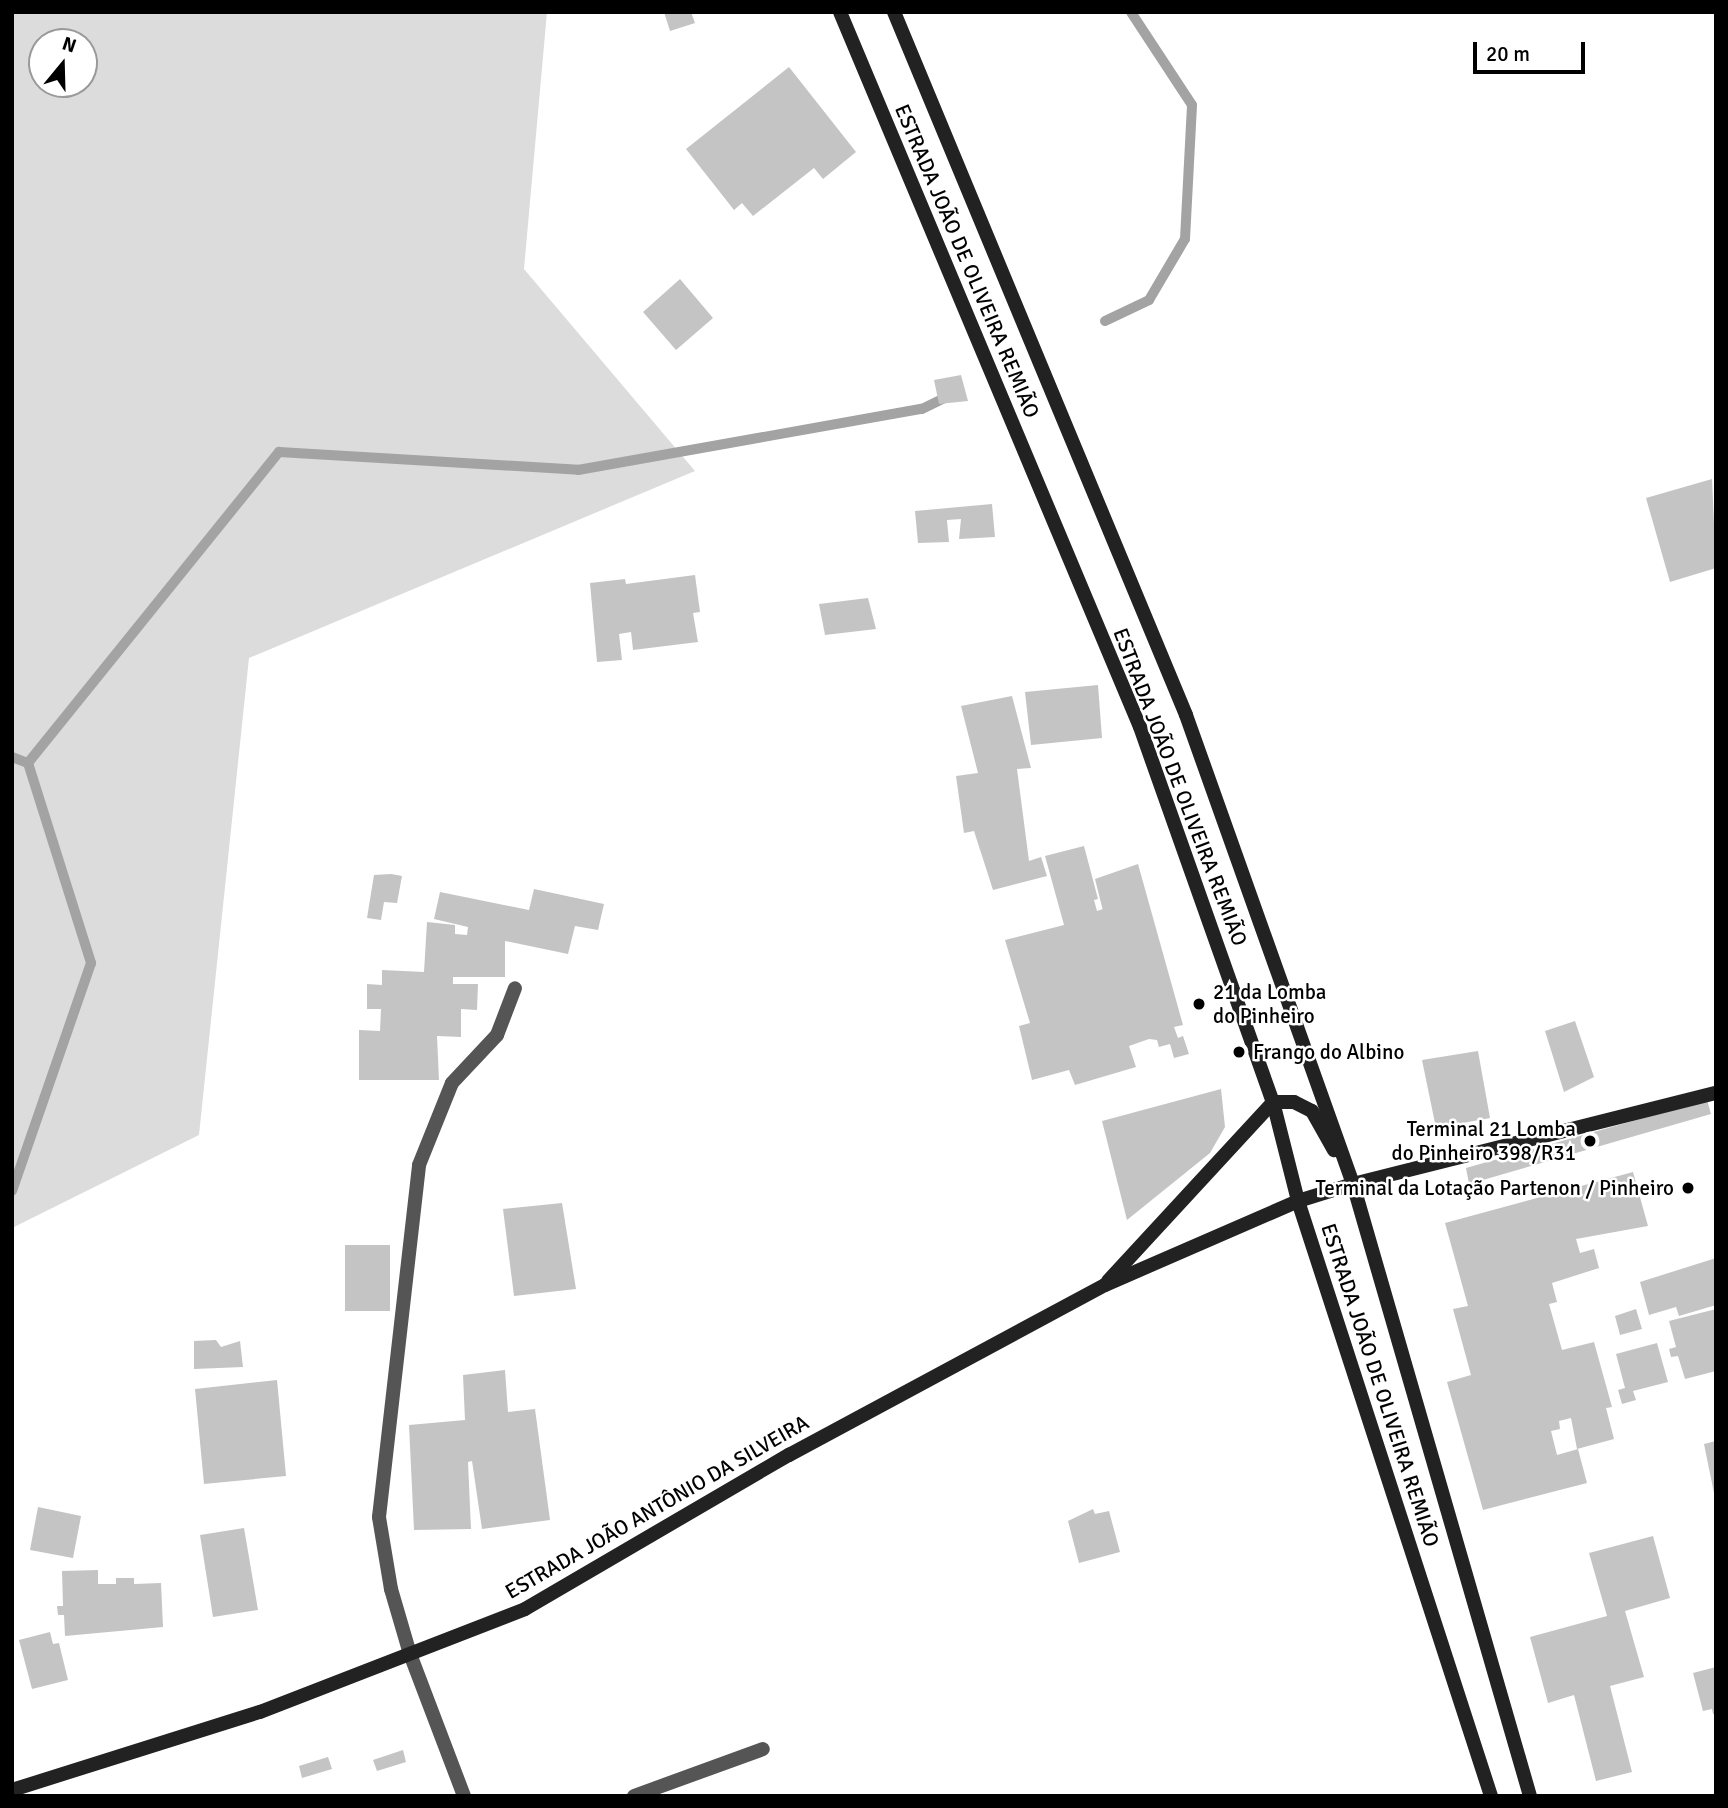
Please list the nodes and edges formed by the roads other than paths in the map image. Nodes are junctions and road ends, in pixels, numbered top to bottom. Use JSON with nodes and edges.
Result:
{"nodes":[{"id":1,"x":840,"y":12,"type":"edge"},
{"id":2,"x":894,"y":12,"type":"edge"},
{"id":3,"x":515,"y":988,"type":"dead end"},
{"id":4,"x":1716,"y":1093,"type":"edge"},
{"id":5,"x":1273,"y":1102,"type":"junction"},
{"id":6,"x":1353,"y":1184,"type":"junction"},
{"id":7,"x":1298,"y":1202,"type":"junction"},
{"id":8,"x":1105,"y":1285,"type":"junction"},
{"id":9,"x":410,"y":1654,"type":"junction"},
{"id":10,"x":763,"y":1749,"type":"dead end"},
{"id":11,"x":12,"y":1790,"type":"edge"},
{"id":12,"x":658,"y":1792,"type":"edge"},
{"id":13,"x":464,"y":1796,"type":"edge"},
{"id":14,"x":634,"y":1796,"type":"edge"},
{"id":15,"x":1491,"y":1796,"type":"edge"},
{"id":16,"x":1530,"y":1796,"type":"edge"}],
"edges":[{"from":1,"to":5,"type":"main road","name":"ESTRADA JOÃO DE OLIVEIRA REMIÃO"},
{"from":2,"to":6,"type":"main road","name":"ESTRADA JOÃO DE OLIVEIRA REMIÃO"},
{"from":3,"to":9,"type":"lane"},
{"from":4,"to":6,"type":"main road","name":"ESTRADA JOÃO ANTÔNIO DA SILVEIRA"},
{"from":5,"to":6,"type":"main road"},
{"from":5,"to":7,"type":"main road","name":"ESTRADA JOÃO DE OLIVEIRA REMIÃO"},
{"from":5,"to":8,"type":"main road","name":"ESTRADA JOÃO ANTÔNIO DA SILVEIRA"},
{"from":6,"to":7,"type":"main road","name":"ESTRADA JOÃO ANTÔNIO DA SILVEIRA"},
{"from":6,"to":16,"type":"main road","name":"ESTRADA JOÃO DE OLIVEIRA REMIÃO"},
{"from":7,"to":8,"type":"main road","name":"ESTRADA JOÃO ANTÔNIO DA SILVEIRA"},
{"from":7,"to":15,"type":"main road","name":"ESTRADA JOÃO DE OLIVEIRA REMIÃO"},
{"from":8,"to":9,"type":"main road","name":"ESTRADA JOÃO ANTÔNIO DA SILVEIRA"},
{"from":9,"to":11,"type":"main road","name":"ESTRADA JOÃO ANTÔNIO DA SILVEIRA"},
{"from":9,"to":13,"type":"lane"},
{"from":10,"to":12,"type":"lane"},
{"from":12,"to":14,"type":"lane"}]}
